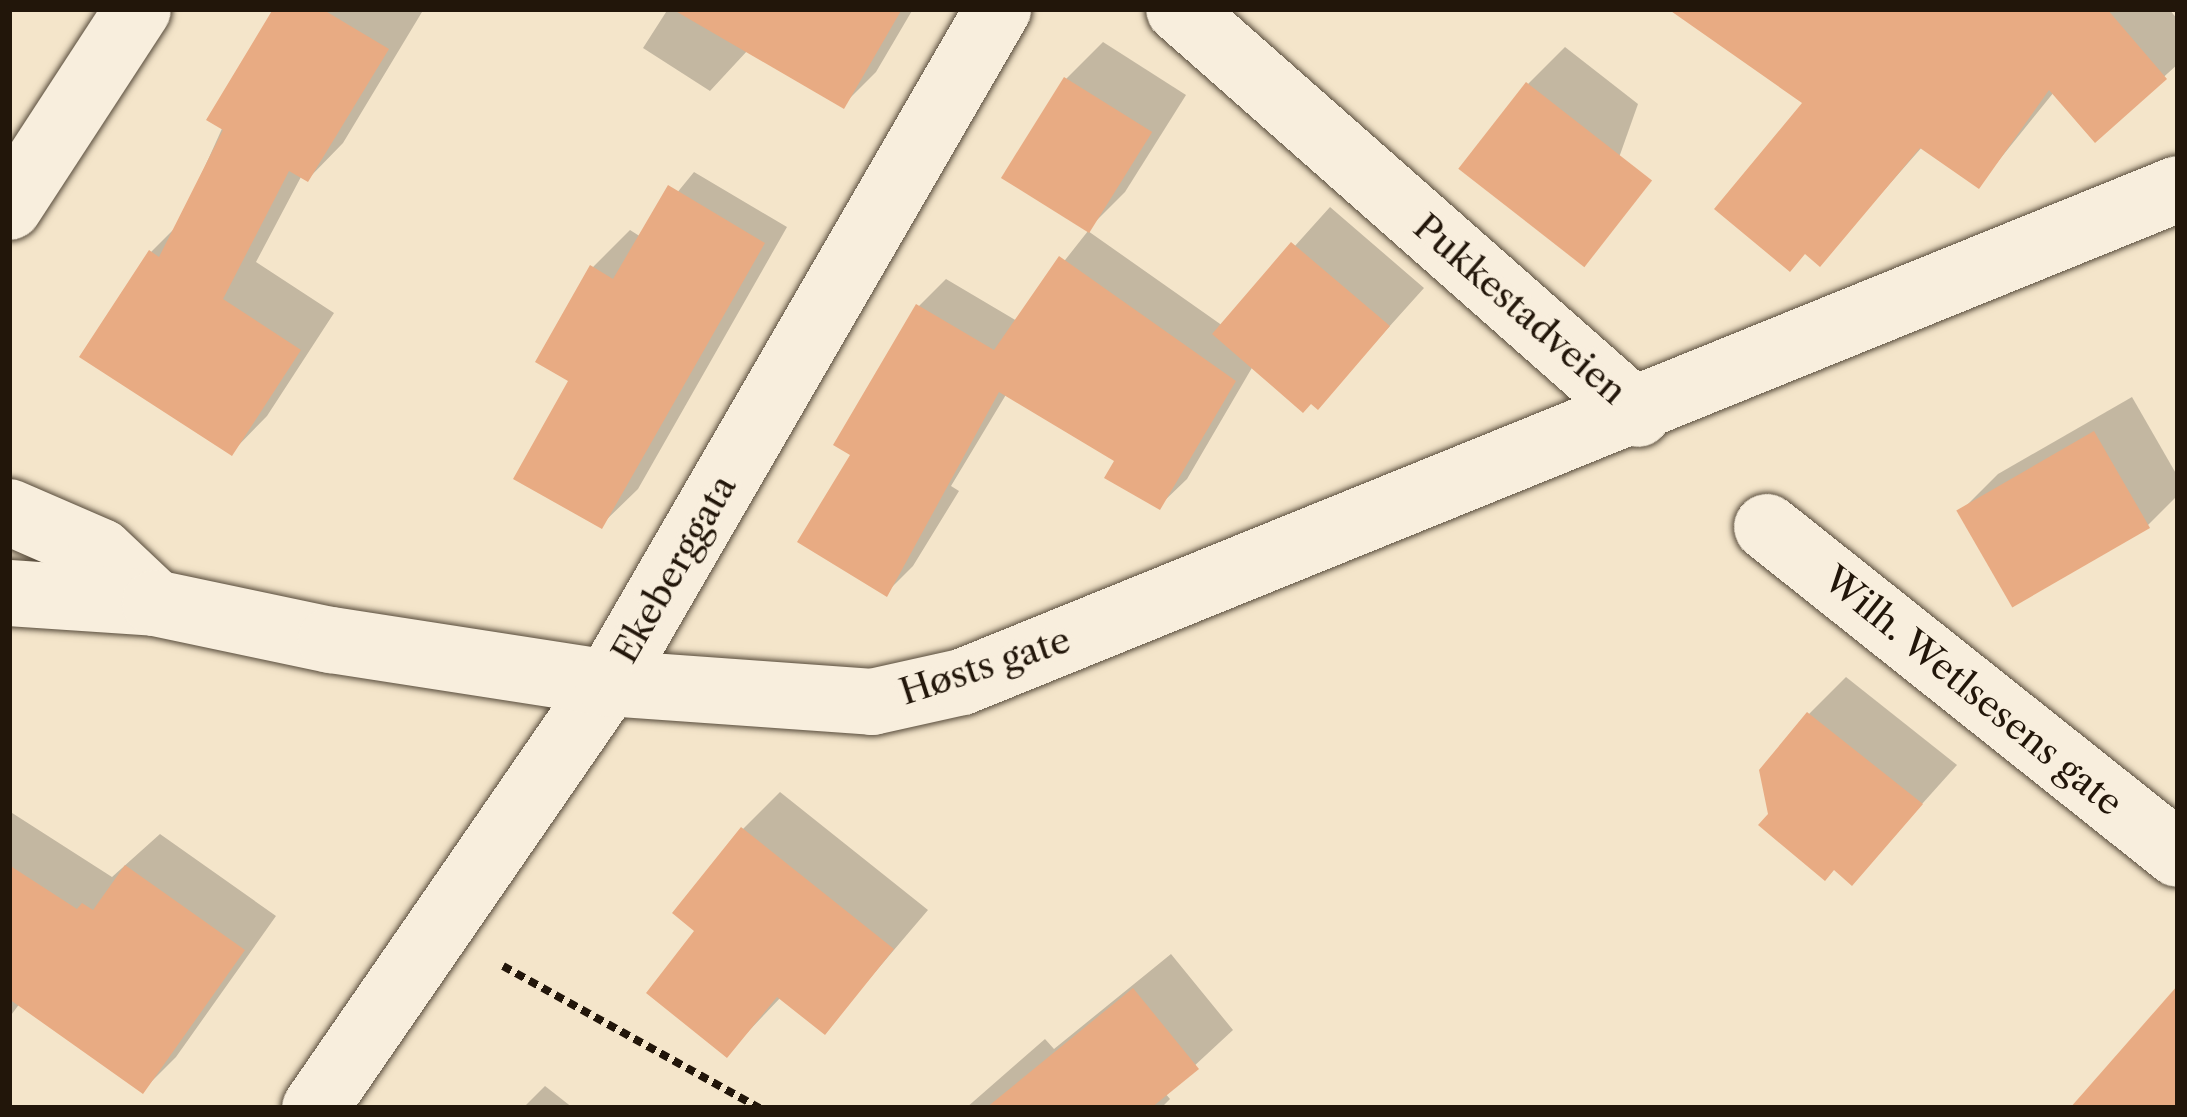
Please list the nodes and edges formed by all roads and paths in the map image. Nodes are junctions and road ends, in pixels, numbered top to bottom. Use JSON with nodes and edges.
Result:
{"nodes":[{"id":1,"x":138,"y":9,"type":"edge"},
{"id":2,"x":998,"y":9,"type":"edge"},
{"id":3,"x":1179,"y":9,"type":"edge"},
{"id":4,"x":2178,"y":189,"type":"edge"},
{"id":5,"x":9,"y":207,"type":"edge"},
{"id":6,"x":1639,"y":414,"type":"junction"},
{"id":7,"x":9,"y":512,"type":"edge"},
{"id":8,"x":1767,"y":527,"type":"dead end"},
{"id":9,"x":9,"y":593,"type":"edge"},
{"id":10,"x":154,"y":603,"type":"junction"},
{"id":11,"x":608,"y":683,"type":"junction"},
{"id":12,"x":2178,"y":854,"type":"edge"},
{"id":13,"x":441,"y":927,"type":"junction"},
{"id":14,"x":315,"y":1108,"type":"edge"},
{"id":15,"x":759,"y":1108,"type":"edge"}],
"edges":[{"from":1,"to":5,"type":"street"},
{"from":2,"to":11,"type":"street","name":"Ekeberggata"},
{"from":3,"to":6,"type":"street","name":"Pukkestadveien"},
{"from":4,"to":6,"type":"street","name":"Pukkestadveien"},
{"from":6,"to":11,"type":"street","name":"Høsts gate"},
{"from":7,"to":10,"type":"street"},
{"from":8,"to":12,"type":"street","name":"Wilh. Wetlsesens gate"},
{"from":9,"to":10,"type":"street","name":"Høsts gate"},
{"from":10,"to":11,"type":"street","name":"Høsts gate"},
{"from":11,"to":13,"type":"street","name":"Ekeberggata"},
{"from":13,"to":14,"type":"street","name":"Ekeberggata"},
{"from":13,"to":15,"type":"path"}]}
